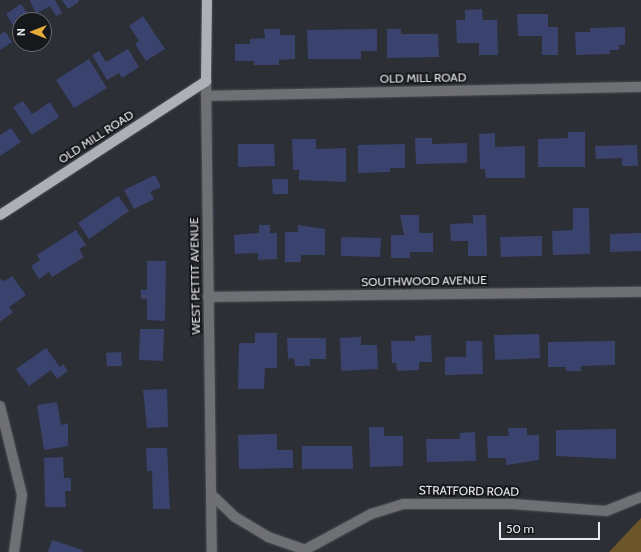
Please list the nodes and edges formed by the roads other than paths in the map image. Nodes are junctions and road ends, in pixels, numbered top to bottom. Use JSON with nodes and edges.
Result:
{"nodes":[{"id":1,"x":207,"y":0,"type":"edge"},
{"id":2,"x":206,"y":81,"type":"junction"},
{"id":3,"x":641,"y":87,"type":"edge"},
{"id":4,"x":206,"y":96,"type":"junction"},
{"id":5,"x":0,"y":215,"type":"edge"},
{"id":6,"x":641,"y":292,"type":"edge"},
{"id":7,"x":208,"y":297,"type":"junction"},
{"id":8,"x":0,"y":406,"type":"edge"},
{"id":9,"x":211,"y":494,"type":"junction"},
{"id":10,"x":641,"y":497,"type":"edge"},
{"id":11,"x":303,"y":551,"type":"edge"},
{"id":12,"x":14,"y":552,"type":"edge"},
{"id":13,"x":212,"y":552,"type":"edge"}],
"edges":[{"from":1,"to":2,"type":"main road","name":"WEST PETTIT AVENUE"},
{"from":2,"to":4,"type":"street","name":"WEST PETTIT AVENUE"},
{"from":2,"to":5,"type":"main road","name":"OLD MILL ROAD"},
{"from":3,"to":4,"type":"street","name":"OLD MILL ROAD"},
{"from":4,"to":7,"type":"street","name":"WEST PETTIT AVENUE"},
{"from":6,"to":7,"type":"street","name":"SOUTHWOOD AVENUE"},
{"from":7,"to":9,"type":"street","name":"WEST PETTIT AVENUE"},
{"from":8,"to":12,"type":"street"},
{"from":9,"to":11,"type":"street","name":"STRATFORD ROAD"},
{"from":9,"to":13,"type":"street","name":"WEST PETTIT AVENUE"},
{"from":10,"to":11,"type":"street","name":"STRATFORD ROAD"}]}
